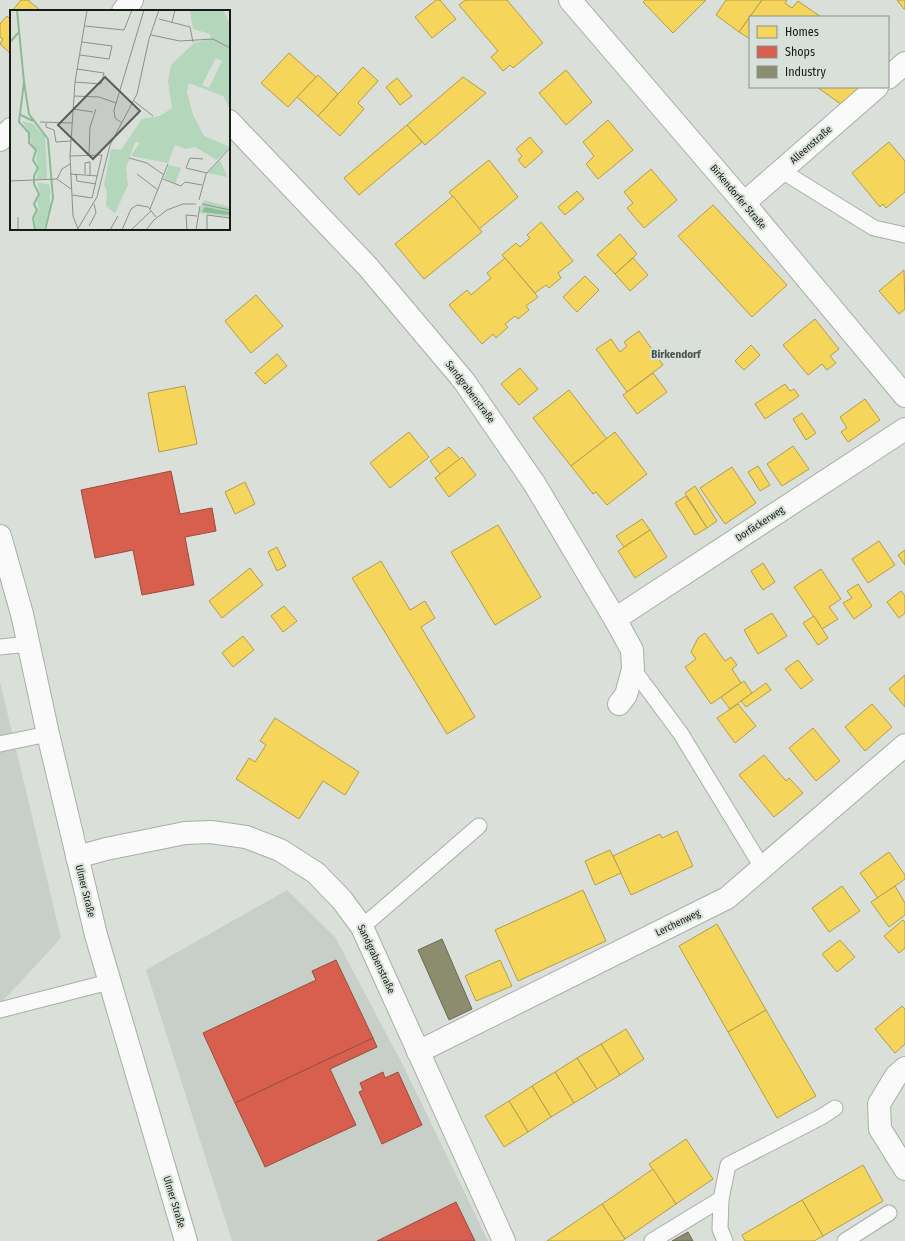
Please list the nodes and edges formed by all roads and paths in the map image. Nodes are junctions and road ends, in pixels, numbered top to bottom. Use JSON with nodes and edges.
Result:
{"nodes":[{"id":1,"x":570,"y":0,"type":"edge"},
{"id":2,"x":905,"y":63,"type":"edge"},
{"id":3,"x":889,"y":77,"type":"edge"},
{"id":4,"x":876,"y":88,"type":"edge"},
{"id":5,"x":230,"y":122,"type":"edge"},
{"id":6,"x":10,"y":130,"type":"edge"},
{"id":7,"x":0,"y":140,"type":"edge"},
{"id":8,"x":782,"y":171,"type":"junction"},
{"id":9,"x":744,"y":203,"type":"junction"},
{"id":10,"x":905,"y":235,"type":"edge"},
{"id":11,"x":905,"y":396,"type":"edge"},
{"id":12,"x":905,"y":429,"type":"edge"},
{"id":13,"x":0,"y":536,"type":"edge"},
{"id":14,"x":615,"y":619,"type":"junction"},
{"id":15,"x":29,"y":644,"type":"junction"},
{"id":16,"x":0,"y":647,"type":"edge"},
{"id":17,"x":633,"y":669,"type":"junction"},
{"id":18,"x":620,"y":704,"type":"dead end"},
{"id":19,"x":48,"y":734,"type":"junction"},
{"id":20,"x":0,"y":744,"type":"edge"},
{"id":21,"x":905,"y":745,"type":"edge"},
{"id":22,"x":479,"y":826,"type":"dead end"},
{"id":23,"x":77,"y":857,"type":"junction"},
{"id":24,"x":762,"y":867,"type":"junction"},
{"id":25,"x":362,"y":927,"type":"junction"},
{"id":26,"x":109,"y":982,"type":"junction"},
{"id":27,"x":0,"y":1010,"type":"edge"},
{"id":28,"x":418,"y":1052,"type":"junction"},
{"id":29,"x":905,"y":1068,"type":"edge"},
{"id":30,"x":836,"y":1108,"type":"dead end"},
{"id":31,"x":905,"y":1169,"type":"edge"},
{"id":32,"x":721,"y":1199,"type":"junction"},
{"id":33,"x":889,"y":1213,"type":"dead end"},
{"id":34,"x":186,"y":1241,"type":"edge"},
{"id":35,"x":504,"y":1241,"type":"edge"},
{"id":36,"x":652,"y":1241,"type":"edge"},
{"id":37,"x":725,"y":1241,"type":"edge"},
{"id":38,"x":844,"y":1241,"type":"edge"}],
"edges":[{"from":1,"to":9,"type":"street","name":"Birkendorfer Straße"},
{"from":2,"to":3,"type":"street"},
{"from":4,"to":8,"type":"street","name":"Alleenstraße"},
{"from":5,"to":14,"type":"street","name":"Sandgrabenstraße"},
{"from":6,"to":7,"type":"street"},
{"from":8,"to":9,"type":"street","name":"Alleenstraße"},
{"from":8,"to":10,"type":"lane"},
{"from":9,"to":11,"type":"street","name":"Birkendorfer Straße"},
{"from":12,"to":14,"type":"street","name":"Dorfäckerweg"},
{"from":13,"to":15,"type":"street","name":"Ulmer Straße"},
{"from":14,"to":17,"type":"street","name":"Sandgrabenstraße"},
{"from":15,"to":16,"type":"lane"},
{"from":15,"to":19,"type":"street","name":"Ulmer Straße"},
{"from":17,"to":18,"type":"street","name":"Sandgrabenstraße"},
{"from":17,"to":24,"type":"lane"},
{"from":19,"to":20,"type":"lane"},
{"from":19,"to":23,"type":"street","name":"Ulmer Straße"},
{"from":21,"to":24,"type":"street","name":"Lerchenweg"},
{"from":22,"to":25,"type":"lane"},
{"from":23,"to":25,"type":"street","name":"Sandgrabenstraße"},
{"from":23,"to":26,"type":"street","name":"Ulmer Straße"},
{"from":24,"to":28,"type":"street","name":"Lerchenweg"},
{"from":25,"to":28,"type":"street","name":"Sandgrabenstraße"},
{"from":26,"to":27,"type":"lane"},
{"from":26,"to":34,"type":"street","name":"Ulmer Straße"},
{"from":28,"to":35,"type":"street","name":"Sandgrabenstraße"},
{"from":29,"to":31,"type":"street"},
{"from":30,"to":32,"type":"lane"},
{"from":32,"to":36,"type":"lane"},
{"from":32,"to":37,"type":"lane"},
{"from":33,"to":38,"type":"lane"}]}
